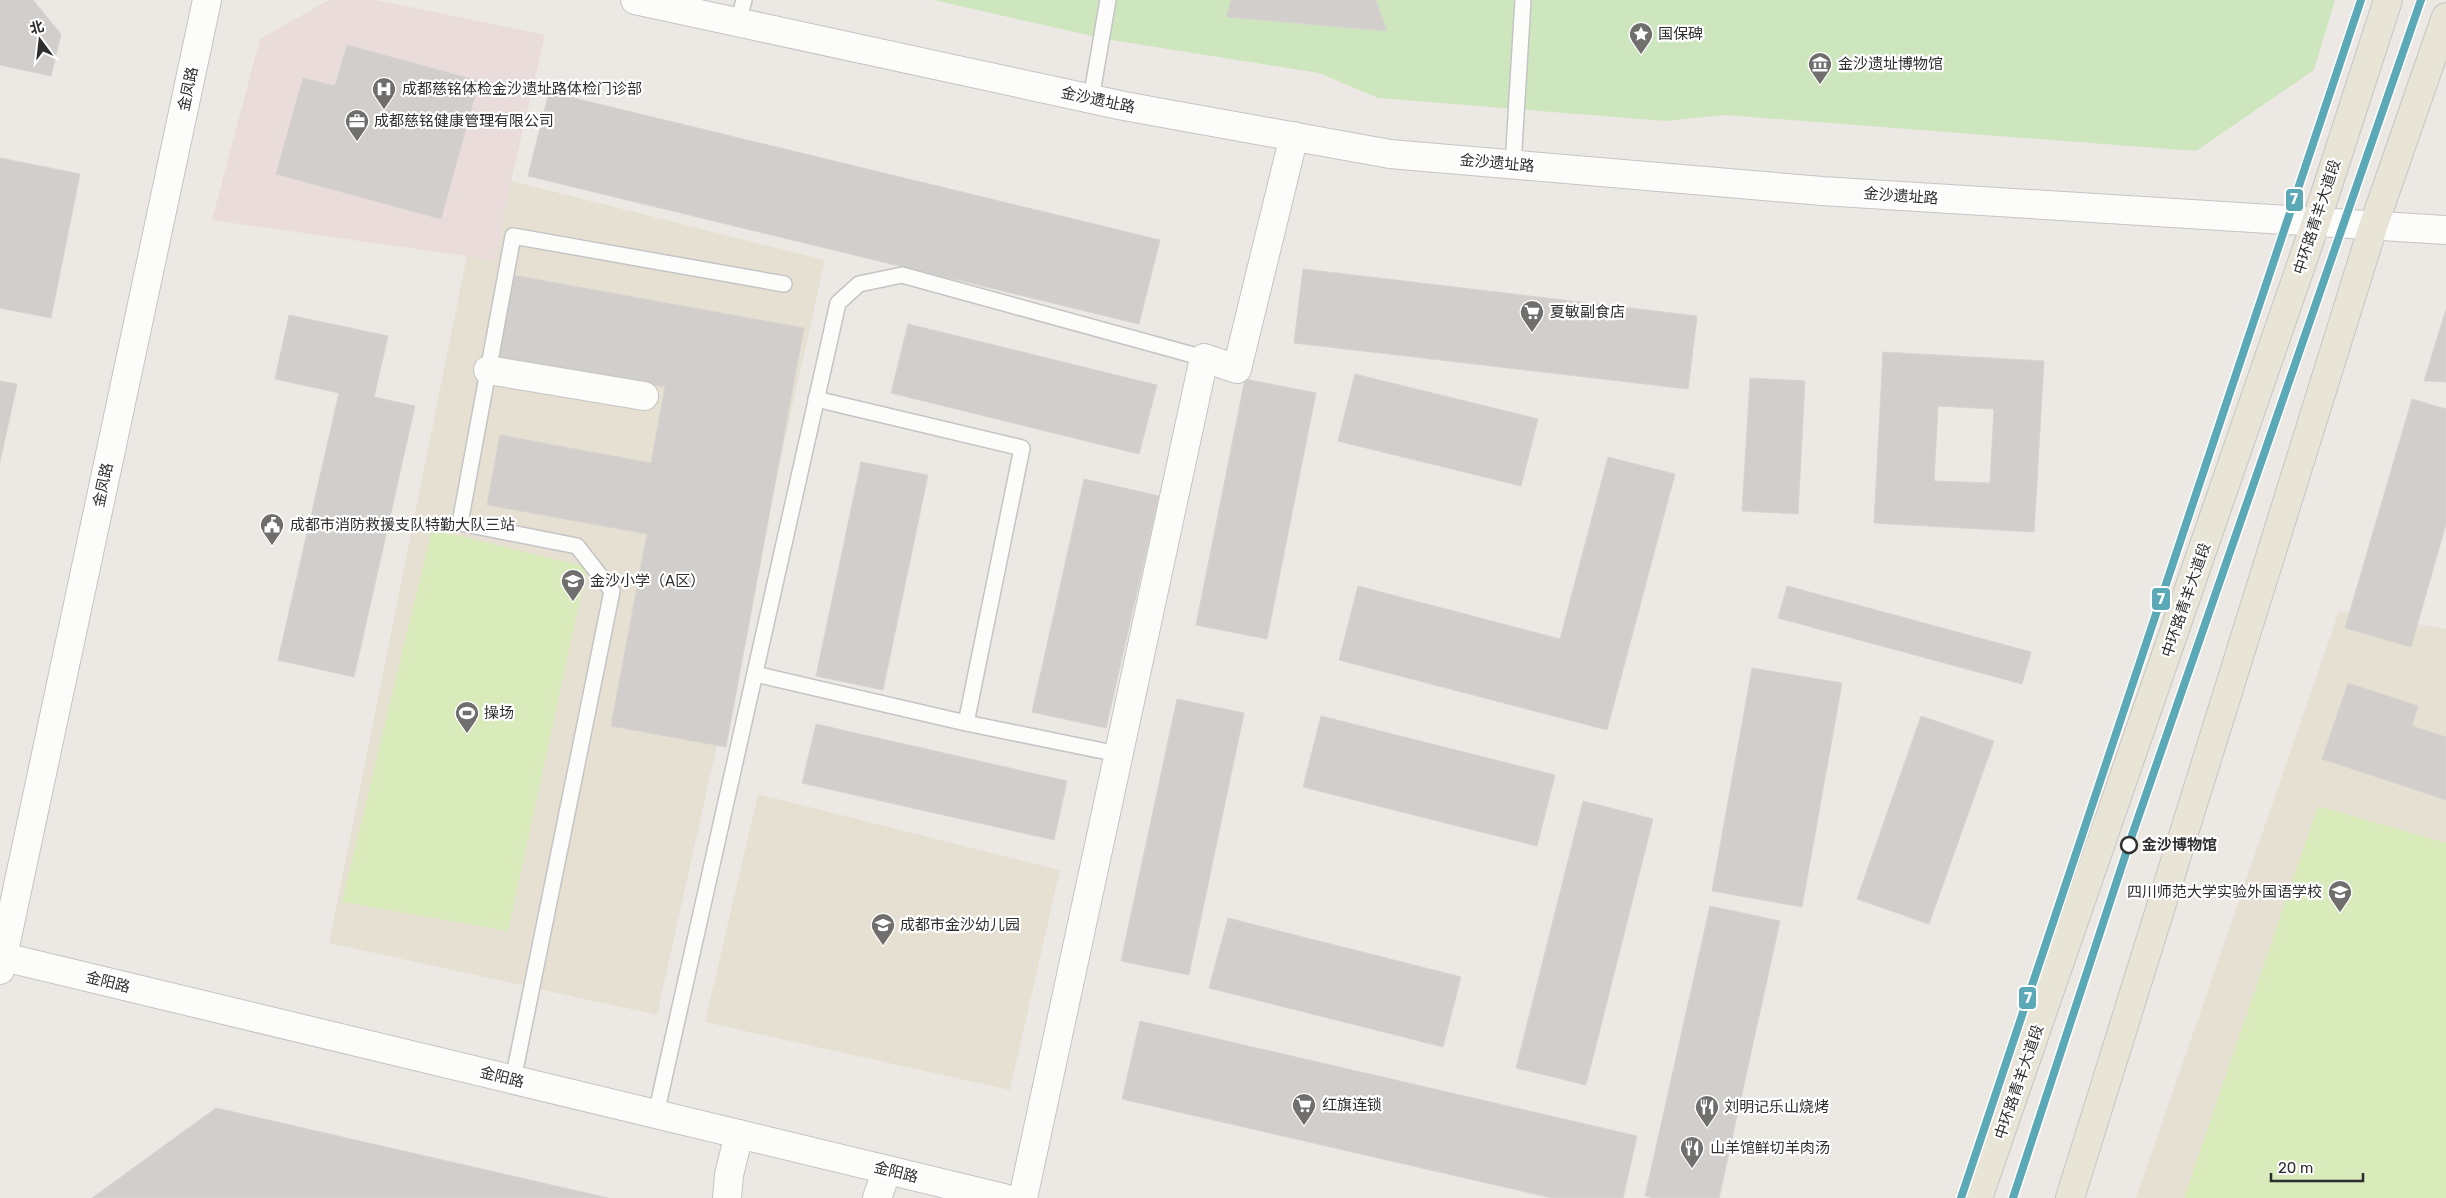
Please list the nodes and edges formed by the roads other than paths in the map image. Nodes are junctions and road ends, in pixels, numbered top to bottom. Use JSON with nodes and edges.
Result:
{"nodes":[{"id":1,"x":207,"y":0,"type":"edge"},
{"id":2,"x":635,"y":0,"type":"edge"},
{"id":3,"x":1108,"y":0,"type":"edge"},
{"id":4,"x":1522,"y":0,"type":"edge"},
{"id":5,"x":2388,"y":0,"type":"edge"},
{"id":6,"x":741,"y":11,"type":"edge"},
{"id":7,"x":2446,"y":17,"type":"edge"},
{"id":8,"x":1091,"y":99,"type":"junction"},
{"id":9,"x":1294,"y":136,"type":"junction"},
{"id":10,"x":1513,"y":165,"type":"junction"},
{"id":11,"x":2316,"y":222,"type":"junction"},
{"id":12,"x":2373,"y":227,"type":"junction"},
{"id":13,"x":2446,"y":230,"type":"edge"},
{"id":14,"x":784,"y":284,"type":"dead end"},
{"id":15,"x":1204,"y":358,"type":"junction"},
{"id":16,"x":488,"y":370,"type":"junction"},
{"id":17,"x":644,"y":396,"type":"dead end"},
{"id":18,"x":816,"y":399,"type":"junction"},
{"id":19,"x":755,"y":674,"type":"junction"},
{"id":20,"x":966,"y":723,"type":"junction"},
{"id":21,"x":1118,"y":754,"type":"junction"},
{"id":22,"x":1,"y":961,"type":"edge"},
{"id":23,"x":513,"y":1080,"type":"junction"},
{"id":24,"x":656,"y":1114,"type":"junction"},
{"id":25,"x":739,"y":1134,"type":"junction"},
{"id":26,"x":887,"y":1170,"type":"junction"},
{"id":27,"x":727,"y":1198,"type":"edge"},
{"id":28,"x":877,"y":1198,"type":"edge"},
{"id":29,"x":1004,"y":1198,"type":"edge"},
{"id":30,"x":1023,"y":1198,"type":"edge"},
{"id":31,"x":1978,"y":1198,"type":"edge"},
{"id":32,"x":2070,"y":1198,"type":"edge"}],
"edges":[{"from":1,"to":22,"type":"street","name":"金凤路"},
{"from":2,"to":6,"type":"street","name":"金沙遗址路"},
{"from":3,"to":8,"type":"lane"},
{"from":4,"to":10,"type":"lane"},
{"from":5,"to":11,"type":"main road","name":"中环路青羊大道段"},
{"from":6,"to":8,"type":"street","name":"金沙遗址路"},
{"from":7,"to":12,"type":"main road"},
{"from":8,"to":9,"type":"street","name":"金沙遗址路"},
{"from":9,"to":10,"type":"street","name":"金沙遗址路"},
{"from":9,"to":15,"type":"street"},
{"from":10,"to":11,"type":"street","name":"金沙遗址路"},
{"from":11,"to":12,"type":"street","name":"金沙遗址路"},
{"from":11,"to":31,"type":"main road","name":"中环路青羊大道段"},
{"from":12,"to":13,"type":"street","name":"金沙遗址路"},
{"from":12,"to":32,"type":"main road"},
{"from":14,"to":16,"type":"lane"},
{"from":15,"to":18,"type":"lane"},
{"from":15,"to":21,"type":"street"},
{"from":16,"to":17,"type":"street"},
{"from":16,"to":23,"type":"lane"},
{"from":18,"to":19,"type":"lane"},
{"from":18,"to":20,"type":"lane"},
{"from":19,"to":20,"type":"lane"},
{"from":19,"to":24,"type":"lane"},
{"from":20,"to":21,"type":"lane"},
{"from":21,"to":30,"type":"street"},
{"from":22,"to":23,"type":"street","name":"金阳路"},
{"from":23,"to":24,"type":"street","name":"金阳路"},
{"from":24,"to":25,"type":"street","name":"金阳路"},
{"from":25,"to":26,"type":"street","name":"金阳路"},
{"from":25,"to":27,"type":"street"},
{"from":26,"to":28,"type":"street"},
{"from":26,"to":29,"type":"street","name":"金阳路"}]}
